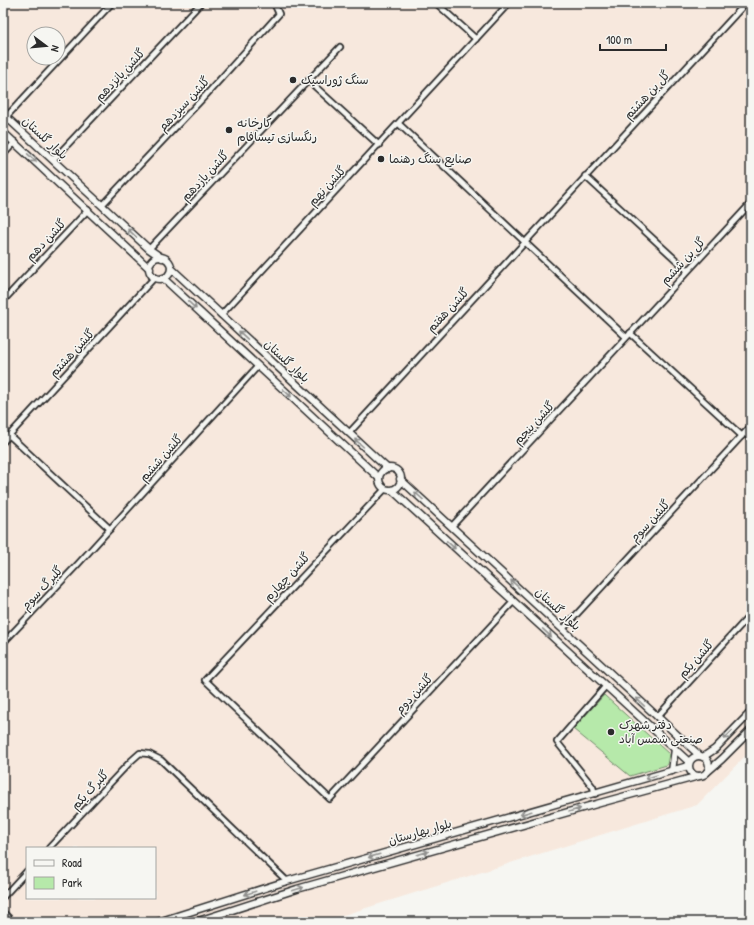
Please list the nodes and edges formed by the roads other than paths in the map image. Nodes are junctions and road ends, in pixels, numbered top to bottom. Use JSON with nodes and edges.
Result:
{"nodes":[{"id":1,"x":112,"y":3,"type":"edge"},
{"id":2,"x":200,"y":3,"type":"edge"},
{"id":3,"x":274,"y":3,"type":"edge"},
{"id":4,"x":436,"y":3,"type":"edge"},
{"id":5,"x":509,"y":3,"type":"edge"},
{"id":6,"x":746,"y":3,"type":"edge"},
{"id":7,"x":476,"y":39,"type":"junction"},
{"id":8,"x":340,"y":47,"type":"dead end"},
{"id":9,"x":308,"y":81,"type":"junction"},
{"id":10,"x":5,"y":115,"type":"edge"},
{"id":11,"x":399,"y":124,"type":"junction"},
{"id":12,"x":3,"y":132,"type":"edge"},
{"id":13,"x":15,"y":142,"type":"junction"},
{"id":14,"x":379,"y":145,"type":"junction"},
{"id":15,"x":3,"y":155,"type":"edge"},
{"id":16,"x":53,"y":160,"type":"junction"},
{"id":17,"x":584,"y":176,"type":"junction"},
{"id":18,"x":562,"y":201,"type":"joint"},
{"id":19,"x":751,"y":203,"type":"edge"},
{"id":20,"x":102,"y":205,"type":"junction"},
{"id":21,"x":88,"y":210,"type":"junction"},
{"id":22,"x":524,"y":242,"type":"junction"},
{"id":23,"x":150,"y":250,"type":"junction"},
{"id":24,"x":162,"y":258,"type":"junction"},
{"id":25,"x":171,"y":268,"type":"junction"},
{"id":26,"x":150,"y":269,"type":"junction"},
{"id":27,"x":687,"y":270,"type":"junction"},
{"id":28,"x":155,"y":278,"type":"junction"},
{"id":29,"x":163,"y":278,"type":"junction"},
{"id":30,"x":3,"y":301,"type":"edge"},
{"id":31,"x":221,"y":315,"type":"junction"},
{"id":32,"x":628,"y":335,"type":"junction"},
{"id":33,"x":258,"y":366,"type":"junction"},
{"id":34,"x":751,"y":426,"type":"edge"},
{"id":35,"x":349,"y":433,"type":"junction"},
{"id":36,"x":744,"y":434,"type":"junction"},
{"id":37,"x":9,"y":435,"type":"junction"},
{"id":38,"x":751,"y":438,"type":"edge"},
{"id":39,"x":3,"y":442,"type":"edge"},
{"id":40,"x":388,"y":469,"type":"junction"},
{"id":41,"x":379,"y":478,"type":"junction"},
{"id":42,"x":400,"y":479,"type":"junction"},
{"id":43,"x":385,"y":489,"type":"junction"},
{"id":44,"x":392,"y":490,"type":"junction"},
{"id":45,"x":452,"y":526,"type":"junction"},
{"id":46,"x":110,"y":529,"type":"junction"},
{"id":47,"x":78,"y":564,"type":"joint"},
{"id":48,"x":513,"y":602,"type":"junction"},
{"id":49,"x":751,"y":614,"type":"edge"},
{"id":50,"x":563,"y":629,"type":"junction"},
{"id":51,"x":3,"y":643,"type":"edge"},
{"id":52,"x":605,"y":687,"type":"junction"},
{"id":53,"x":751,"y":712,"type":"edge"},
{"id":54,"x":657,"y":717,"type":"junction"},
{"id":55,"x":751,"y":730,"type":"edge"},
{"id":56,"x":677,"y":736,"type":"junction"},
{"id":57,"x":670,"y":744,"type":"junction"},
{"id":58,"x":675,"y":750,"type":"junction"},
{"id":59,"x":702,"y":757,"type":"junction"},
{"id":60,"x":689,"y":764,"type":"junction"},
{"id":61,"x":672,"y":771,"type":"junction"},
{"id":62,"x":707,"y":772,"type":"junction"},
{"id":63,"x":699,"y":776,"type":"junction"},
{"id":64,"x":595,"y":794,"type":"junction"},
{"id":65,"x":330,"y":799,"type":"joint"},
{"id":66,"x":50,"y":847,"type":"edge"},
{"id":67,"x":26,"y":872,"type":"edge"},
{"id":68,"x":287,"y":881,"type":"junction"},
{"id":69,"x":3,"y":897,"type":"edge"},
{"id":70,"x":3,"y":913,"type":"edge"},
{"id":71,"x":12,"y":922,"type":"edge"},
{"id":72,"x":158,"y":922,"type":"edge"},
{"id":73,"x":195,"y":922,"type":"edge"}],
"edges":[{"from":1,"to":10,"type":"street"},
{"from":2,"to":16,"type":"street","name":"گلشن پانزدهم"},
{"from":3,"to":20,"type":"street","name":"گلشن سیزدهم"},
{"from":4,"to":7,"type":"street"},
{"from":5,"to":7,"type":"street","name":"گلشن نهم"},
{"from":6,"to":17,"type":"street","name":"گل بن هشتم"},
{"from":7,"to":11,"type":"street","name":"گلشن نهم"},
{"from":8,"to":9,"type":"street","name":"گلشن یازدهم"},
{"from":9,"to":14,"type":"street"},
{"from":9,"to":23,"type":"street","name":"گلشن یازدهم"},
{"from":10,"to":16,"type":"street","name":"بلوار گلستان"},
{"from":11,"to":14,"type":"street","name":"گلشن نهم"},
{"from":11,"to":22,"type":"street"},
{"from":12,"to":13,"type":"street","name":"بلوار گلستان"},
{"from":13,"to":15,"type":"street"},
{"from":13,"to":21,"type":"street","name":"بلوار گلستان","one_way":true},
{"from":14,"to":31,"type":"street","name":"گلشن نهم"},
{"from":16,"to":20,"type":"street","name":"بلوار گلستان"},
{"from":17,"to":18,"type":"street","name":"گل بن هشتم"},
{"from":17,"to":27,"type":"street"},
{"from":18,"to":22,"type":"street","name":"گلشن هفتم"},
{"from":19,"to":27,"type":"street","name":"گل بن ششم"},
{"from":23,"to":20,"type":"street","name":"بلوار گلستان","one_way":true},
{"from":21,"to":26,"type":"street","name":"بلوار گلستان"},
{"from":21,"to":30,"type":"street","name":"گلشن دهم"},
{"from":22,"to":32,"type":"street"},
{"from":22,"to":35,"type":"street","name":"گلشن هفتم"},
{"from":23,"to":24,"type":"street","name":"بلوار گلستان"},
{"from":24,"to":25,"type":"street"},
{"from":24,"to":26,"type":"street"},
{"from":25,"to":29,"type":"street"},
{"from":25,"to":31,"type":"street","name":"بلوار گلستان"},
{"from":26,"to":28,"type":"street"},
{"from":27,"to":32,"type":"street","name":"گل بن ششم"},
{"from":28,"to":29,"type":"street"},
{"from":28,"to":37,"type":"street","name":"گلشن هشتم"},
{"from":29,"to":33,"type":"street","name":"بلوار گلستان","one_way":true},
{"from":35,"to":31,"type":"street","name":"بلوار گلستان","one_way":true},
{"from":32,"to":36,"type":"street"},
{"from":32,"to":45,"type":"street","name":"گلشن پنجم"},
{"from":33,"to":41,"type":"street","name":"بلوار گلستان","one_way":true},
{"from":33,"to":46,"type":"street","name":"گلشن ششم"},
{"from":34,"to":36,"type":"street","name":"گلشن سوم"},
{"from":40,"to":35,"type":"street","name":"بلوار گلستان","one_way":true},
{"from":36,"to":38,"type":"street"},
{"from":36,"to":50,"type":"street","name":"گلشن سوم"},
{"from":37,"to":39,"type":"street","name":"گلشن هشتم"},
{"from":37,"to":46,"type":"street"},
{"from":40,"to":41,"type":"street"},
{"from":40,"to":42,"type":"street"},
{"from":41,"to":43,"type":"street"},
{"from":42,"to":44,"type":"street"},
{"from":45,"to":42,"type":"street","name":"بلوار گلستان","one_way":true},
{"from":43,"to":44,"type":"street"},
{"from":43,"to":65,"type":"street","name":"گلشن چهارم"},
{"from":44,"to":48,"type":"street","name":"بلوار گلستان","one_way":true},
{"from":50,"to":45,"type":"street","name":"بلوار گلستان","one_way":true},
{"from":46,"to":47,"type":"street","name":"گلشن ششم"},
{"from":47,"to":51,"type":"street","name":"گلبرگ سوم"},
{"from":48,"to":52,"type":"street","name":"بلوار گلستان","one_way":true},
{"from":48,"to":65,"type":"street","name":"گلشن دوم"},
{"from":49,"to":54,"type":"street","name":"گلشن یکم"},
{"from":54,"to":50,"type":"street","name":"بلوار گلستان","one_way":true},
{"from":52,"to":57,"type":"street","name":"بلوار گلستان"},
{"from":52,"to":64,"type":"street"},
{"from":53,"to":59,"type":"street","one_way":true},
{"from":54,"to":56,"type":"street","name":"بلوار گلستان"},
{"from":55,"to":62,"type":"street"},
{"from":56,"to":57,"type":"street"},
{"from":56,"to":59,"type":"street","name":"بلوار گلستان"},
{"from":57,"to":58,"type":"street","name":"بلوار گلستان"},
{"from":58,"to":60,"type":"street","name":"بلوار گلستان"},
{"from":58,"to":61,"type":"street"},
{"from":59,"to":60,"type":"street"},
{"from":59,"to":62,"type":"street"},
{"from":60,"to":61,"type":"street","name":"بلوار بهارستان"},
{"from":60,"to":63,"type":"street"},
{"from":61,"to":64,"type":"street","name":"بلوار بهارستان","one_way":true},
{"from":62,"to":63,"type":"street"},
{"from":73,"to":63,"type":"street","name":"بلوار بهارستان","one_way":true},
{"from":64,"to":68,"type":"street","name":"بلوار بهارستان","one_way":true},
{"from":66,"to":68,"type":"street","name":"گلبرگ یکم"},
{"from":67,"to":69,"type":"street"},
{"from":68,"to":72,"type":"street","name":"بلوار بهارستان","one_way":true},
{"from":70,"to":71,"type":"street"}]}
